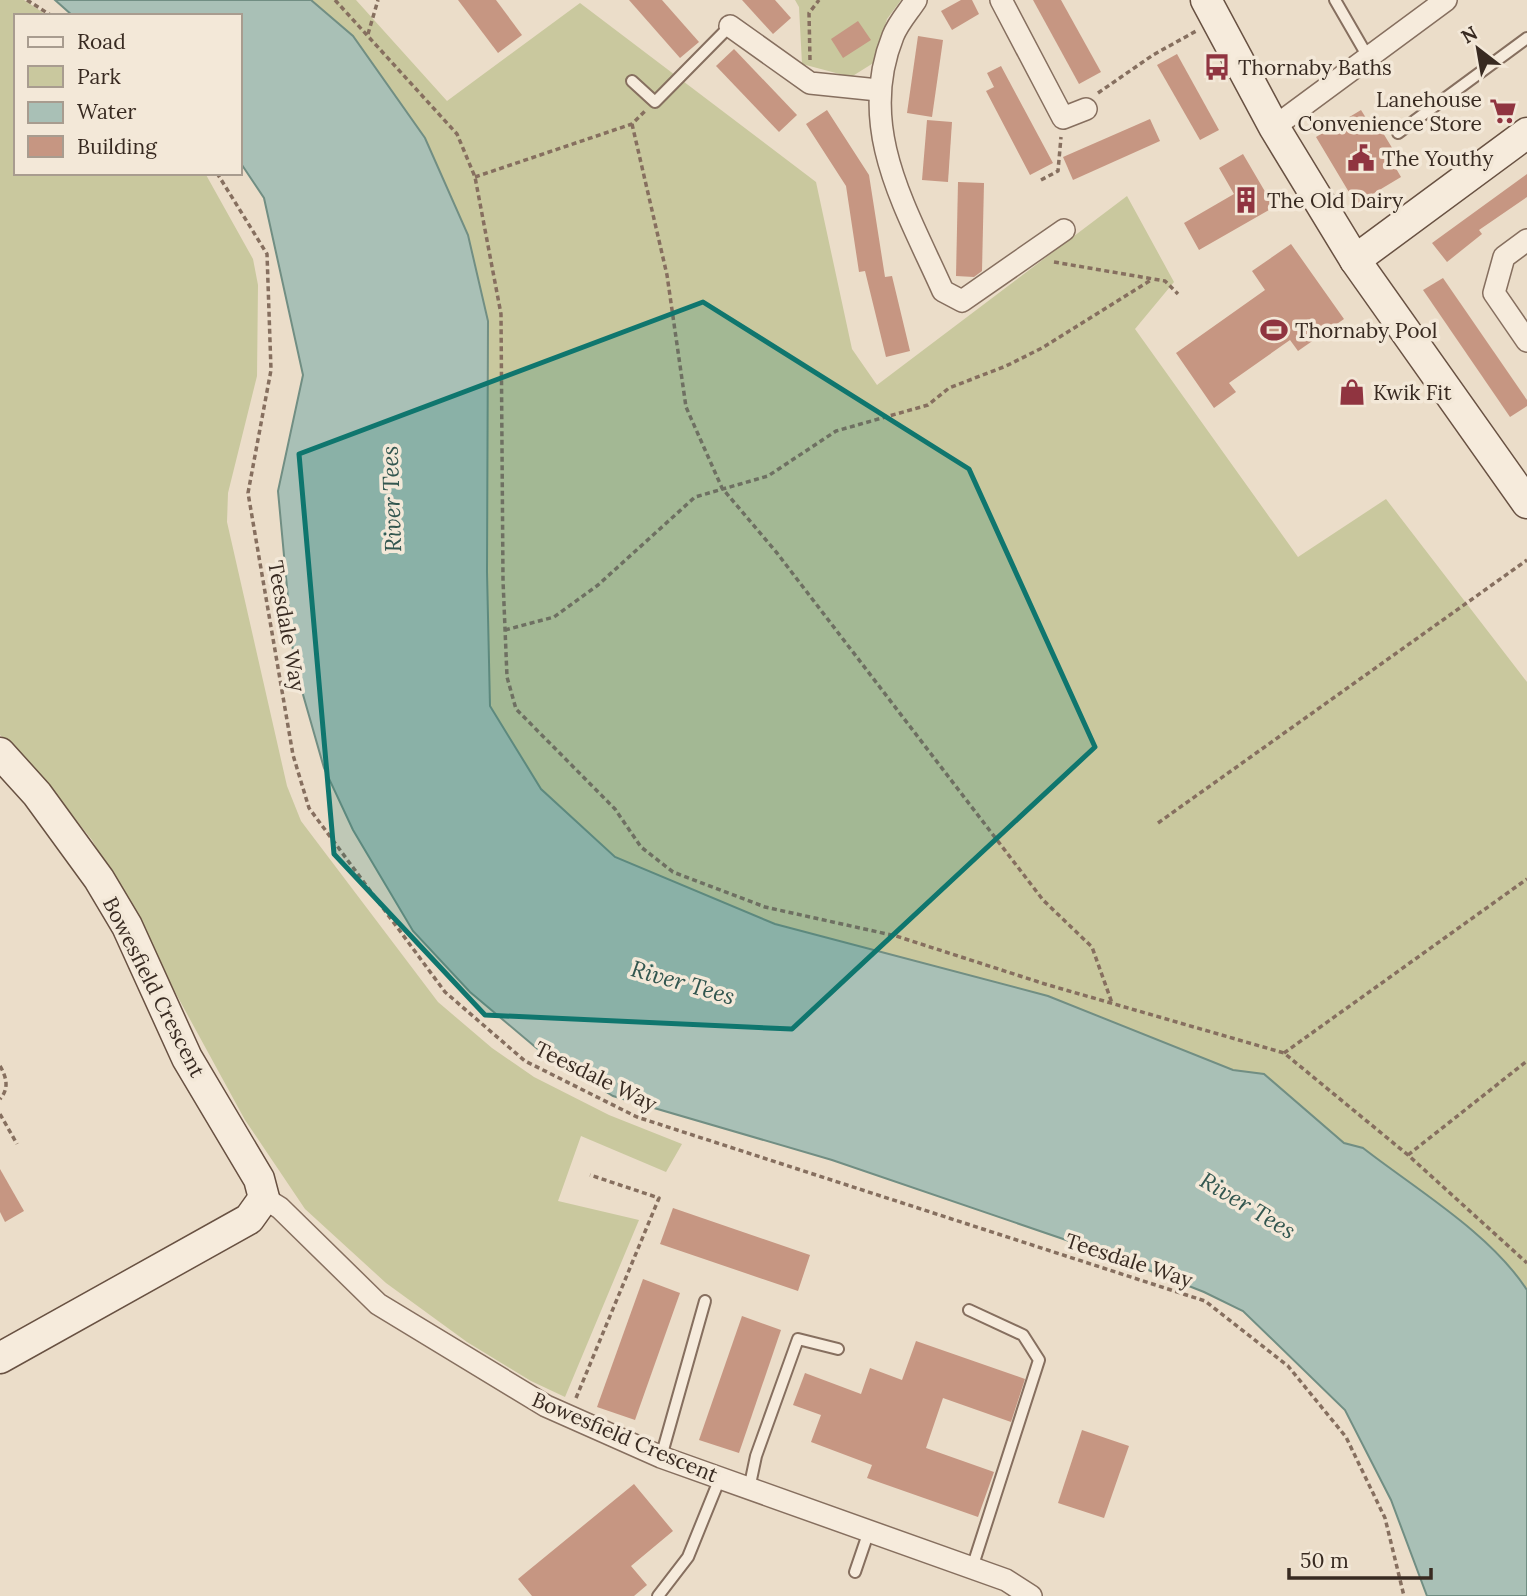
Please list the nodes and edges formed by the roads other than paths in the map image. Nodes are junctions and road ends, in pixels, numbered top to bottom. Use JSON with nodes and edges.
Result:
{"nodes":[{"id":1,"x":916,"y":0,"type":"edge"},
{"id":2,"x":1001,"y":0,"type":"edge"},
{"id":3,"x":1335,"y":0,"type":"edge"},
{"id":4,"x":1447,"y":0,"type":"edge"},
{"id":5,"x":1211,"y":10,"type":"edge"},
{"id":6,"x":730,"y":26,"type":"joint"},
{"id":7,"x":1527,"y":38,"type":"edge"},
{"id":8,"x":1368,"y":57,"type":"junction"},
{"id":9,"x":632,"y":81,"type":"dead end"},
{"id":10,"x":878,"y":90,"type":"junction"},
{"id":11,"x":1086,"y":109,"type":"road end"},
{"id":12,"x":1274,"y":127,"type":"junction"},
{"id":13,"x":1398,"y":133,"type":"dead end"},
{"id":14,"x":1527,"y":133,"type":"edge"},
{"id":15,"x":1064,"y":230,"type":"dead end"},
{"id":16,"x":1527,"y":240,"type":"edge"},
{"id":17,"x":1355,"y":260,"type":"junction"},
{"id":18,"x":1527,"y":341,"type":"edge"},
{"id":19,"x":1518,"y":473,"type":"edge"},
{"id":20,"x":1527,"y":503,"type":"edge"},
{"id":21,"x":0,"y":753,"type":"edge"},
{"id":22,"x":264,"y":1198,"type":"junction"},
{"id":23,"x":705,"y":1301,"type":"dead end"},
{"id":24,"x":969,"y":1310,"type":"dead end"},
{"id":25,"x":838,"y":1349,"type":"dead end"},
{"id":26,"x":0,"y":1358,"type":"edge"},
{"id":27,"x":661,"y":1457,"type":"junction"},
{"id":28,"x":720,"y":1478,"type":"junction"},
{"id":29,"x":750,"y":1489,"type":"junction"},
{"id":30,"x":869,"y":1531,"type":"junction"},
{"id":31,"x":972,"y":1568,"type":"junction"},
{"id":32,"x":855,"y":1572,"type":"dead end"},
{"id":33,"x":658,"y":1596,"type":"edge"},
{"id":34,"x":1031,"y":1596,"type":"edge"}],
"edges":[{"from":1,"to":10,"type":"street"},
{"from":2,"to":11,"type":"street"},
{"from":3,"to":8,"type":"lane"},
{"from":4,"to":8,"type":"street"},
{"from":5,"to":12,"type":"street"},
{"from":6,"to":9,"type":"lane"},
{"from":6,"to":10,"type":"street"},
{"from":7,"to":13,"type":"lane"},
{"from":8,"to":12,"type":"street"},
{"from":10,"to":15,"type":"street"},
{"from":12,"to":17,"type":"street"},
{"from":14,"to":17,"type":"street"},
{"from":16,"to":18,"type":"street"},
{"from":17,"to":19,"type":"street"},
{"from":19,"to":20,"type":"street"},
{"from":21,"to":22,"type":"street","name":"Bowesfield Crescent"},
{"from":22,"to":26,"type":"street"},
{"from":22,"to":27,"type":"street","name":"Bowesfield Crescent"},
{"from":23,"to":27,"type":"lane"},
{"from":24,"to":31,"type":"lane"},
{"from":25,"to":29,"type":"lane"},
{"from":27,"to":28,"type":"street","name":"Bowesfield Crescent"},
{"from":28,"to":29,"type":"street","name":"Bowesfield Crescent"},
{"from":28,"to":33,"type":"lane"},
{"from":29,"to":30,"type":"street","name":"Bowesfield Crescent"},
{"from":30,"to":31,"type":"street","name":"Bowesfield Crescent"},
{"from":30,"to":32,"type":"lane"},
{"from":31,"to":34,"type":"street","name":"Bowesfield Crescent"}]}
